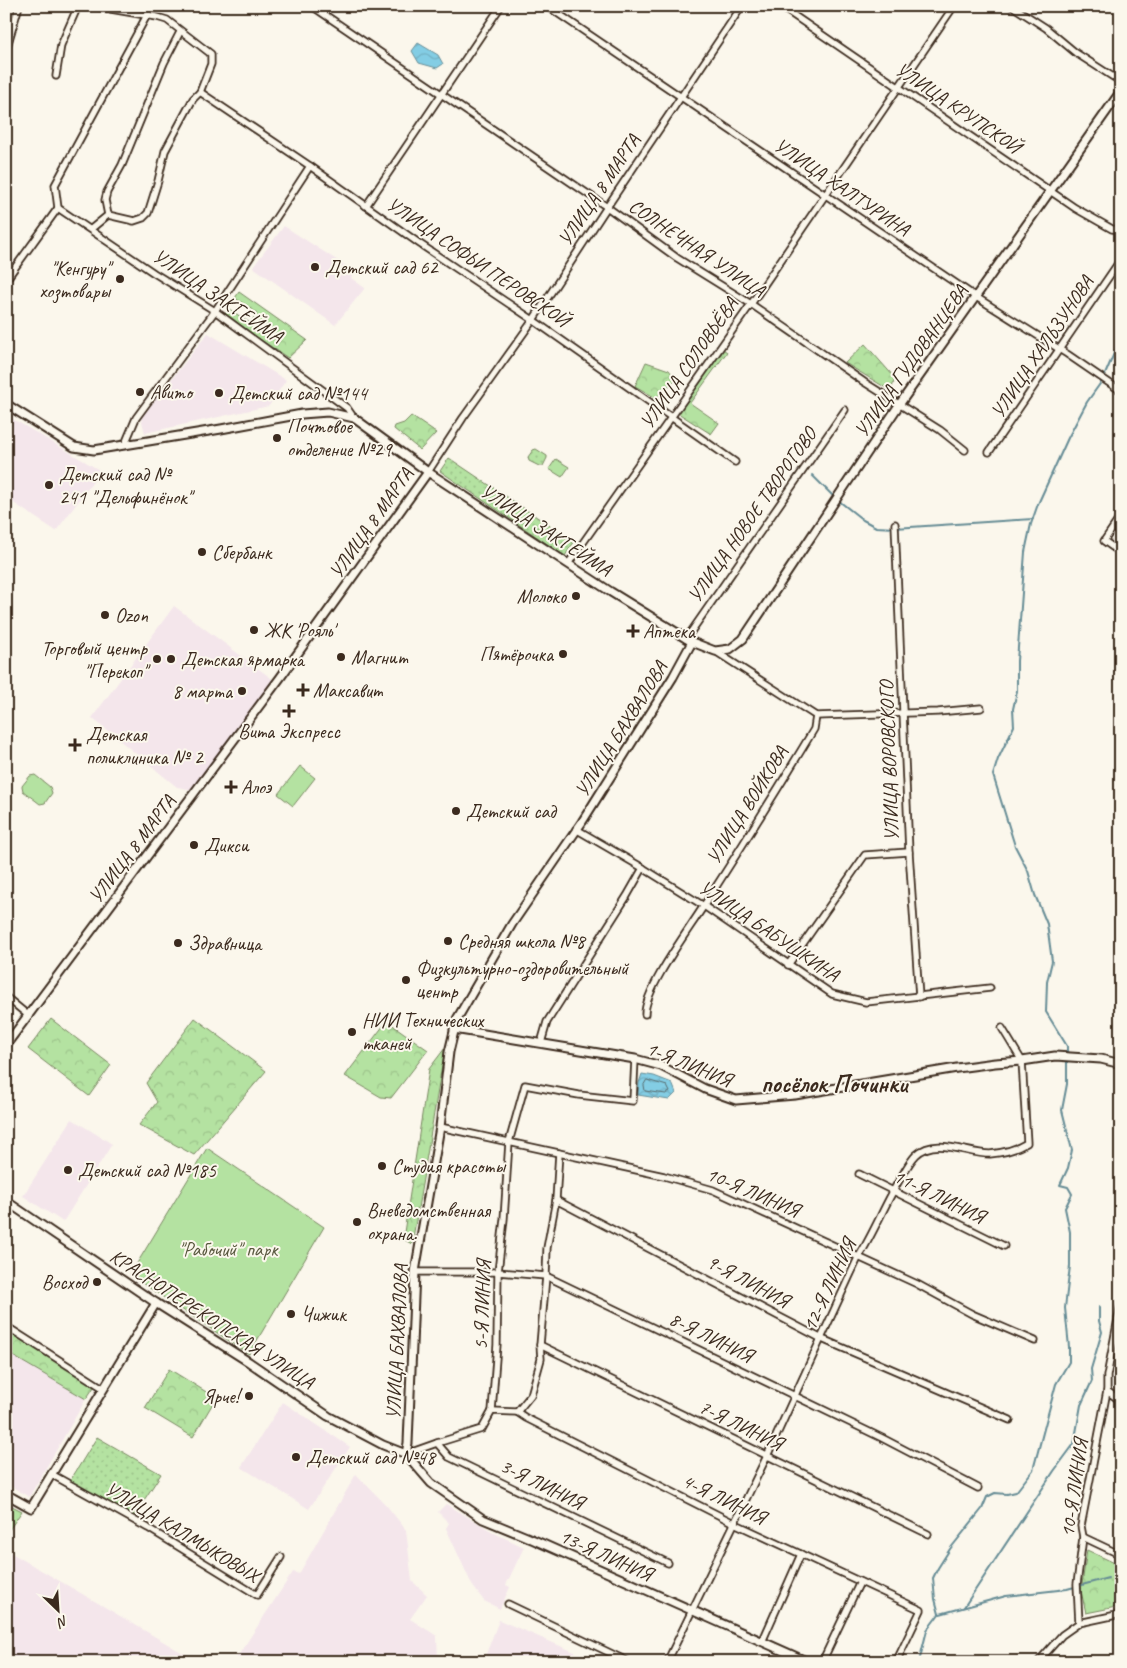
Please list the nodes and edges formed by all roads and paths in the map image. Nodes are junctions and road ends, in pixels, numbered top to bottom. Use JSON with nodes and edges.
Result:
{"nodes":[{"id":1,"x":19,"y":6,"type":"edge"},
{"id":2,"x":78,"y":6,"type":"edge"},
{"id":3,"x":93,"y":6,"type":"edge"},
{"id":4,"x":312,"y":6,"type":"edge"},
{"id":5,"x":501,"y":6,"type":"edge"},
{"id":6,"x":547,"y":6,"type":"edge"},
{"id":7,"x":742,"y":6,"type":"edge"},
{"id":8,"x":780,"y":6,"type":"edge"},
{"id":9,"x":954,"y":6,"type":"edge"},
{"id":10,"x":1012,"y":6,"type":"edge"},
{"id":11,"x":152,"y":7,"type":"edge"},
{"id":12,"x":148,"y":15,"type":"junction"},
{"id":13,"x":180,"y":32,"type":"junction"},
{"id":14,"x":6,"y":50,"type":"edge"},
{"id":15,"x":56,"y":76,"type":"dead end"},
{"id":16,"x":1121,"y":82,"type":"edge"},
{"id":17,"x":899,"y":88,"type":"junction"},
{"id":18,"x":1121,"y":91,"type":"edge"},
{"id":19,"x":200,"y":92,"type":"junction"},
{"id":20,"x":441,"y":94,"type":"junction"},
{"id":21,"x":681,"y":96,"type":"junction"},
{"id":22,"x":310,"y":166,"type":"junction"},
{"id":23,"x":1050,"y":191,"type":"junction"},
{"id":24,"x":825,"y":195,"type":"junction"},
{"id":25,"x":366,"y":206,"type":"junction"},
{"id":26,"x":607,"y":207,"type":"junction"},
{"id":27,"x":58,"y":208,"type":"junction"},
{"id":28,"x":108,"y":215,"type":"junction"},
{"id":29,"x":91,"y":229,"type":"junction"},
{"id":30,"x":1121,"y":230,"type":"edge"},
{"id":31,"x":1121,"y":259,"type":"edge"},
{"id":32,"x":6,"y":280,"type":"edge"},
{"id":33,"x":976,"y":296,"type":"junction"},
{"id":34,"x":751,"y":304,"type":"junction"},
{"id":35,"x":214,"y":311,"type":"junction"},
{"id":36,"x":533,"y":320,"type":"junction"},
{"id":37,"x":1060,"y":349,"type":"junction"},
{"id":38,"x":1121,"y":392,"type":"edge"},
{"id":39,"x":6,"y":404,"type":"edge"},
{"id":40,"x":899,"y":405,"type":"junction"},
{"id":41,"x":845,"y":410,"type":"dead end"},
{"id":42,"x":671,"y":416,"type":"junction"},
{"id":43,"x":354,"y":418,"type":"junction"},
{"id":44,"x":126,"y":444,"type":"junction"},
{"id":45,"x":965,"y":450,"type":"dead end"},
{"id":46,"x":989,"y":452,"type":"dead end"},
{"id":47,"x":735,"y":462,"type":"dead end"},
{"id":48,"x":428,"y":472,"type":"junction"},
{"id":49,"x":1121,"y":516,"type":"edge"},
{"id":50,"x":895,"y":524,"type":"dead end"},
{"id":51,"x":1121,"y":553,"type":"edge"},
{"id":52,"x":568,"y":564,"type":"junction"},
{"id":53,"x":689,"y":640,"type":"junction"},
{"id":54,"x":730,"y":649,"type":"joint"},
{"id":55,"x":715,"y":651,"type":"junction"},
{"id":56,"x":981,"y":708,"type":"dead end"},
{"id":57,"x":904,"y":713,"type":"junction"},
{"id":58,"x":816,"y":716,"type":"junction"},
{"id":59,"x":576,"y":829,"type":"junction"},
{"id":60,"x":909,"y":852,"type":"junction"},
{"id":61,"x":643,"y":868,"type":"junction"},
{"id":62,"x":704,"y":906,"type":"junction"},
{"id":63,"x":788,"y":965,"type":"junction"},
{"id":64,"x":990,"y":988,"type":"dead end"},
{"id":65,"x":6,"y":997,"type":"edge"},
{"id":66,"x":919,"y":997,"type":"junction"},
{"id":67,"x":645,"y":1014,"type":"dead end"},
{"id":68,"x":29,"y":1016,"type":"junction"},
{"id":69,"x":1002,"y":1028,"type":"dead end"},
{"id":70,"x":454,"y":1029,"type":"junction"},
{"id":71,"x":542,"y":1043,"type":"junction"},
{"id":72,"x":6,"y":1045,"type":"edge"},
{"id":73,"x":635,"y":1058,"type":"junction"},
{"id":74,"x":1022,"y":1061,"type":"junction"},
{"id":75,"x":1121,"y":1064,"type":"edge"},
{"id":76,"x":440,"y":1127,"type":"junction"},
{"id":77,"x":509,"y":1142,"type":"junction"},
{"id":78,"x":559,"y":1153,"type":"junction"},
{"id":79,"x":859,"y":1174,"type":"dead end"},
{"id":80,"x":892,"y":1192,"type":"junction"},
{"id":81,"x":556,"y":1200,"type":"junction"},
{"id":82,"x":6,"y":1201,"type":"edge"},
{"id":83,"x":1004,"y":1246,"type":"dead end"},
{"id":84,"x":858,"y":1258,"type":"junction"},
{"id":85,"x":415,"y":1272,"type":"junction"},
{"id":86,"x":498,"y":1272,"type":"junction"},
{"id":87,"x":546,"y":1276,"type":"junction"},
{"id":88,"x":156,"y":1303,"type":"junction"},
{"id":89,"x":1121,"y":1303,"type":"edge"},
{"id":90,"x":6,"y":1326,"type":"edge"},
{"id":91,"x":822,"y":1338,"type":"junction"},
{"id":92,"x":1035,"y":1341,"type":"dead end"},
{"id":93,"x":540,"y":1345,"type":"junction"},
{"id":94,"x":103,"y":1388,"type":"junction"},
{"id":95,"x":1107,"y":1391,"type":"junction"},
{"id":96,"x":795,"y":1396,"type":"junction"},
{"id":97,"x":1121,"y":1401,"type":"edge"},
{"id":98,"x":492,"y":1411,"type":"junction"},
{"id":99,"x":517,"y":1412,"type":"junction"},
{"id":100,"x":1010,"y":1420,"type":"dead end"},
{"id":101,"x":437,"y":1443,"type":"junction"},
{"id":102,"x":406,"y":1454,"type":"junction"},
{"id":103,"x":767,"y":1456,"type":"junction"},
{"id":104,"x":51,"y":1474,"type":"junction"},
{"id":105,"x":978,"y":1488,"type":"dead end"},
{"id":106,"x":6,"y":1494,"type":"edge"},
{"id":107,"x":734,"y":1523,"type":"junction"},
{"id":108,"x":928,"y":1534,"type":"dead end"},
{"id":109,"x":1083,"y":1537,"type":"junction"},
{"id":110,"x":801,"y":1554,"type":"junction"},
{"id":111,"x":1121,"y":1555,"type":"edge"},
{"id":112,"x":282,"y":1557,"type":"dead end"},
{"id":113,"x":668,"y":1563,"type":"dead end"},
{"id":114,"x":860,"y":1582,"type":"junction"},
{"id":115,"x":508,"y":1604,"type":"dead end"},
{"id":116,"x":692,"y":1611,"type":"junction"},
{"id":117,"x":1121,"y":1614,"type":"edge"},
{"id":118,"x":1079,"y":1623,"type":"junction"},
{"id":119,"x":762,"y":1642,"type":"junction"},
{"id":120,"x":798,"y":1660,"type":"edge"},
{"id":121,"x":629,"y":1662,"type":"edge"},
{"id":122,"x":667,"y":1662,"type":"edge"},
{"id":123,"x":808,"y":1662,"type":"edge"},
{"id":124,"x":822,"y":1662,"type":"edge"},
{"id":125,"x":896,"y":1662,"type":"edge"},
{"id":126,"x":1038,"y":1662,"type":"edge"}],
"edges":[{"from":1,"to":14,"type":"street"},
{"from":2,"to":15,"type":"street"},
{"from":3,"to":12,"type":"street"},
{"from":4,"to":20,"type":"street","name":"СОЛНЕЧНАЯ УЛИЦА"},
{"from":5,"to":20,"type":"street"},
{"from":6,"to":21,"type":"street","name":"УЛИЦА ХАЛТУРИНА"},
{"from":7,"to":21,"type":"street","name":"УЛИЦА 8 МАРТА"},
{"from":8,"to":17,"type":"street","name":"УЛИЦА КРУПСКОЙ"},
{"from":9,"to":17,"type":"street","name":"УЛИЦА СОЛОВЬЁВА"},
{"from":10,"to":16,"type":"street"},
{"from":11,"to":12,"type":"street"},
{"from":12,"to":13,"type":"street"},
{"from":12,"to":27,"type":"street"},
{"from":13,"to":19,"type":"street"},
{"from":13,"to":28,"type":"street"},
{"from":17,"to":23,"type":"street","name":"УЛИЦА КРУПСКОЙ"},
{"from":17,"to":24,"type":"street","name":"УЛИЦА СОЛОВЬЁВА"},
{"from":18,"to":23,"type":"street","name":"УЛИЦА ГУДОВАНЦЕВА"},
{"from":19,"to":22,"type":"street","name":"УЛИЦА СОФЬИ ПЕРОВСКОЙ"},
{"from":19,"to":28,"type":"street"},
{"from":20,"to":25,"type":"street"},
{"from":20,"to":26,"type":"street","name":"СОЛНЕЧНАЯ УЛИЦА"},
{"from":21,"to":24,"type":"street","name":"УЛИЦА ХАЛТУРИНА"},
{"from":21,"to":26,"type":"street","name":"УЛИЦА 8 МАРТА"},
{"from":22,"to":25,"type":"street","name":"УЛИЦА СОФЬИ ПЕРОВСКОЙ"},
{"from":22,"to":35,"type":"street"},
{"from":23,"to":30,"type":"street","name":"УЛИЦА КРУПСКОЙ"},
{"from":23,"to":33,"type":"street","name":"УЛИЦА ГУДОВАНЦЕВА"},
{"from":24,"to":33,"type":"street","name":"УЛИЦА ХАЛТУРИНА"},
{"from":24,"to":34,"type":"street","name":"УЛИЦА СОЛОВЬЁВА"},
{"from":25,"to":36,"type":"street","name":"УЛИЦА СОФЬИ ПЕРОВСКОЙ"},
{"from":26,"to":34,"type":"street","name":"СОЛНЕЧНАЯ УЛИЦА"},
{"from":26,"to":36,"type":"street","name":"УЛИЦА 8 МАРТА"},
{"from":27,"to":29,"type":"street","name":"УЛИЦА ЗАКГЕЙМА"},
{"from":27,"to":32,"type":"street"},
{"from":28,"to":29,"type":"street"},
{"from":29,"to":35,"type":"street","name":"УЛИЦА ЗАКГЕЙМА"},
{"from":31,"to":37,"type":"street","name":"УЛИЦА ХАЛЬЗУНОВА"},
{"from":33,"to":37,"type":"street","name":"УЛИЦА ХАЛТУРИНА"},
{"from":33,"to":40,"type":"street","name":"УЛИЦА ГУДОВАНЦЕВА"},
{"from":34,"to":40,"type":"street","name":"СОЛНЕЧНАЯ УЛИЦА"},
{"from":34,"to":42,"type":"street","name":"УЛИЦА СОЛОВЬЁВА"},
{"from":35,"to":43,"type":"street","name":"УЛИЦА ЗАКГЕЙМА"},
{"from":35,"to":44,"type":"street"},
{"from":36,"to":42,"type":"street","name":"УЛИЦА СОФЬИ ПЕРОВСКОЙ"},
{"from":36,"to":48,"type":"street","name":"УЛИЦА 8 МАРТА"},
{"from":37,"to":38,"type":"street","name":"УЛИЦА ХАЛТУРИНА"},
{"from":37,"to":46,"type":"street","name":"УЛИЦА ХАЛЬЗУНОВА"},
{"from":39,"to":44,"type":"street","name":"УЛИЦА ЗАКГЕЙМА"},
{"from":40,"to":45,"type":"street","name":"СОЛНЕЧНАЯ УЛИЦА"},
{"from":40,"to":54,"type":"street","name":"УЛИЦА ГУДОВАНЦЕВА"},
{"from":41,"to":53,"type":"street","name":"УЛИЦА НОВОЕ ТВОРОГОВО"},
{"from":42,"to":47,"type":"street","name":"УЛИЦА СОФЬИ ПЕРОВСКОЙ"},
{"from":42,"to":52,"type":"street","name":"УЛИЦА СОЛОВЬЁВА"},
{"from":43,"to":44,"type":"street","name":"УЛИЦА ЗАКГЕЙМА"},
{"from":43,"to":48,"type":"street","name":"УЛИЦА ЗАКГЕЙМА"},
{"from":48,"to":52,"type":"street","name":"УЛИЦА ЗАКГЕЙМА"},
{"from":48,"to":68,"type":"street","name":"УЛИЦА 8 МАРТА"},
{"from":49,"to":51,"type":"street"},
{"from":50,"to":57,"type":"street","name":"УЛИЦА ВОРОВСКОГО"},
{"from":52,"to":53,"type":"street","name":"УЛИЦА ЗАКГЕЙМА"},
{"from":53,"to":55,"type":"street","name":"УЛИЦА ЗАКГЕЙМА"},
{"from":53,"to":59,"type":"street","name":"УЛИЦА БАХВАЛОВА"},
{"from":54,"to":55,"type":"street","name":"УЛИЦА ЗАКГЕЙМА"},
{"from":55,"to":58,"type":"street"},
{"from":56,"to":57,"type":"street"},
{"from":57,"to":58,"type":"street"},
{"from":57,"to":60,"type":"street","name":"УЛИЦА ВОРОВСКОГО"},
{"from":58,"to":62,"type":"street","name":"УЛИЦА ВОЙКОВА"},
{"from":59,"to":61,"type":"street","name":"УЛИЦА БАБУШКИНА"},
{"from":59,"to":70,"type":"street","name":"УЛИЦА БАХВАЛОВА"},
{"from":60,"to":63,"type":"street"},
{"from":60,"to":66,"type":"street","name":"УЛИЦА ВОРОВСКОГО"},
{"from":61,"to":62,"type":"street","name":"УЛИЦА БАБУШКИНА"},
{"from":61,"to":71,"type":"street"},
{"from":62,"to":63,"type":"street","name":"УЛИЦА БАБУШКИНА"},
{"from":62,"to":67,"type":"street","name":"УЛИЦА ВОЙКОВА"},
{"from":63,"to":66,"type":"street","name":"УЛИЦА БАБУШКИНА"},
{"from":64,"to":66,"type":"street","name":"УЛИЦА БАБУШКИНА"},
{"from":65,"to":68,"type":"street"},
{"from":68,"to":72,"type":"street","name":"УЛИЦА 8 МАРТА"},
{"from":69,"to":74,"type":"street"},
{"from":70,"to":71,"type":"street","name":"1-Я ЛИНИЯ"},
{"from":70,"to":76,"type":"street","name":"УЛИЦА БАХВАЛОВА"},
{"from":71,"to":73,"type":"street","name":"1-Я ЛИНИЯ"},
{"from":73,"to":74,"type":"street","name":"1-Я ЛИНИЯ"},
{"from":73,"to":77,"type":"street","name":"5-Я ЛИНИЯ"},
{"from":74,"to":75,"type":"street","name":"1-Я ЛИНИЯ"},
{"from":74,"to":80,"type":"street","name":"12-Я ЛИНИЯ"},
{"from":76,"to":77,"type":"street","name":"10-Я ЛИНИЯ"},
{"from":76,"to":85,"type":"street","name":"УЛИЦА БАХВАЛОВА"},
{"from":77,"to":78,"type":"street","name":"10-Я ЛИНИЯ"},
{"from":77,"to":86,"type":"street","name":"5-Я ЛИНИЯ"},
{"from":78,"to":81,"type":"street"},
{"from":78,"to":84,"type":"street","name":"10-Я ЛИНИЯ"},
{"from":79,"to":80,"type":"street","name":"11-Я ЛИНИЯ"},
{"from":80,"to":83,"type":"street","name":"11-Я ЛИНИЯ"},
{"from":80,"to":84,"type":"street","name":"12-Я ЛИНИЯ"},
{"from":81,"to":87,"type":"street"},
{"from":81,"to":91,"type":"street","name":"9-Я ЛИНИЯ"},
{"from":82,"to":88,"type":"street","name":"КРАСНОПЕРЕКОПСКАЯ УЛИЦА"},
{"from":84,"to":91,"type":"street","name":"12-Я ЛИНИЯ"},
{"from":84,"to":92,"type":"street","name":"10-Я ЛИНИЯ"},
{"from":85,"to":86,"type":"street","name":"8-Я ЛИНИЯ"},
{"from":85,"to":102,"type":"street","name":"УЛИЦА БАХВАЛОВА"},
{"from":86,"to":87,"type":"street","name":"8-Я ЛИНИЯ"},
{"from":86,"to":98,"type":"street","name":"5-Я ЛИНИЯ"},
{"from":87,"to":93,"type":"street"},
{"from":87,"to":96,"type":"street","name":"8-Я ЛИНИЯ"},
{"from":88,"to":94,"type":"street"},
{"from":88,"to":102,"type":"street","name":"КРАСНОПЕРЕКОПСКАЯ УЛИЦА"},
{"from":89,"to":95,"type":"street","name":"10-Я ЛИНИЯ"},
{"from":90,"to":94,"type":"street"},
{"from":91,"to":96,"type":"street","name":"12-Я ЛИНИЯ"},
{"from":91,"to":100,"type":"street","name":"9-Я ЛИНИЯ"},
{"from":93,"to":99,"type":"street"},
{"from":93,"to":103,"type":"street","name":"7-Я ЛИНИЯ"},
{"from":94,"to":104,"type":"street"},
{"from":95,"to":97,"type":"street"},
{"from":95,"to":109,"type":"street","name":"10-Я ЛИНИЯ"},
{"from":96,"to":103,"type":"street","name":"12-Я ЛИНИЯ"},
{"from":96,"to":105,"type":"street","name":"8-Я ЛИНИЯ"},
{"from":98,"to":99,"type":"street"},
{"from":98,"to":101,"type":"street"},
{"from":99,"to":107,"type":"street","name":"4-Я ЛИНИЯ"},
{"from":101,"to":102,"type":"street"},
{"from":101,"to":113,"type":"street","name":"3-Я ЛИНИЯ"},
{"from":102,"to":116,"type":"street","name":"13-Я ЛИНИЯ"},
{"from":103,"to":107,"type":"street","name":"12-Я ЛИНИЯ"},
{"from":103,"to":108,"type":"street","name":"7-Я ЛИНИЯ"},
{"from":104,"to":106,"type":"street"},
{"from":104,"to":112,"type":"street","name":"УЛИЦА КАЛМЫКОВЫХ"},
{"from":107,"to":110,"type":"street","name":"4-Я ЛИНИЯ"},
{"from":107,"to":116,"type":"street","name":"12-Я ЛИНИЯ"},
{"from":109,"to":111,"type":"street"},
{"from":109,"to":118,"type":"street","name":"10-Я ЛИНИЯ"},
{"from":110,"to":114,"type":"street","name":"4-Я ЛИНИЯ"},
{"from":110,"to":119,"type":"street"},
{"from":114,"to":124,"type":"street"},
{"from":114,"to":125,"type":"street","name":"4-Я ЛИНИЯ"},
{"from":115,"to":121,"type":"street"},
{"from":116,"to":119,"type":"street","name":"13-Я ЛИНИЯ"},
{"from":116,"to":122,"type":"street","name":"12-Я ЛИНИЯ"},
{"from":117,"to":118,"type":"street"},
{"from":118,"to":126,"type":"street"},
{"from":119,"to":120,"type":"street","name":"13-Я ЛИНИЯ"},
{"from":120,"to":123,"type":"street","name":"13-Я ЛИНИЯ"}]}
